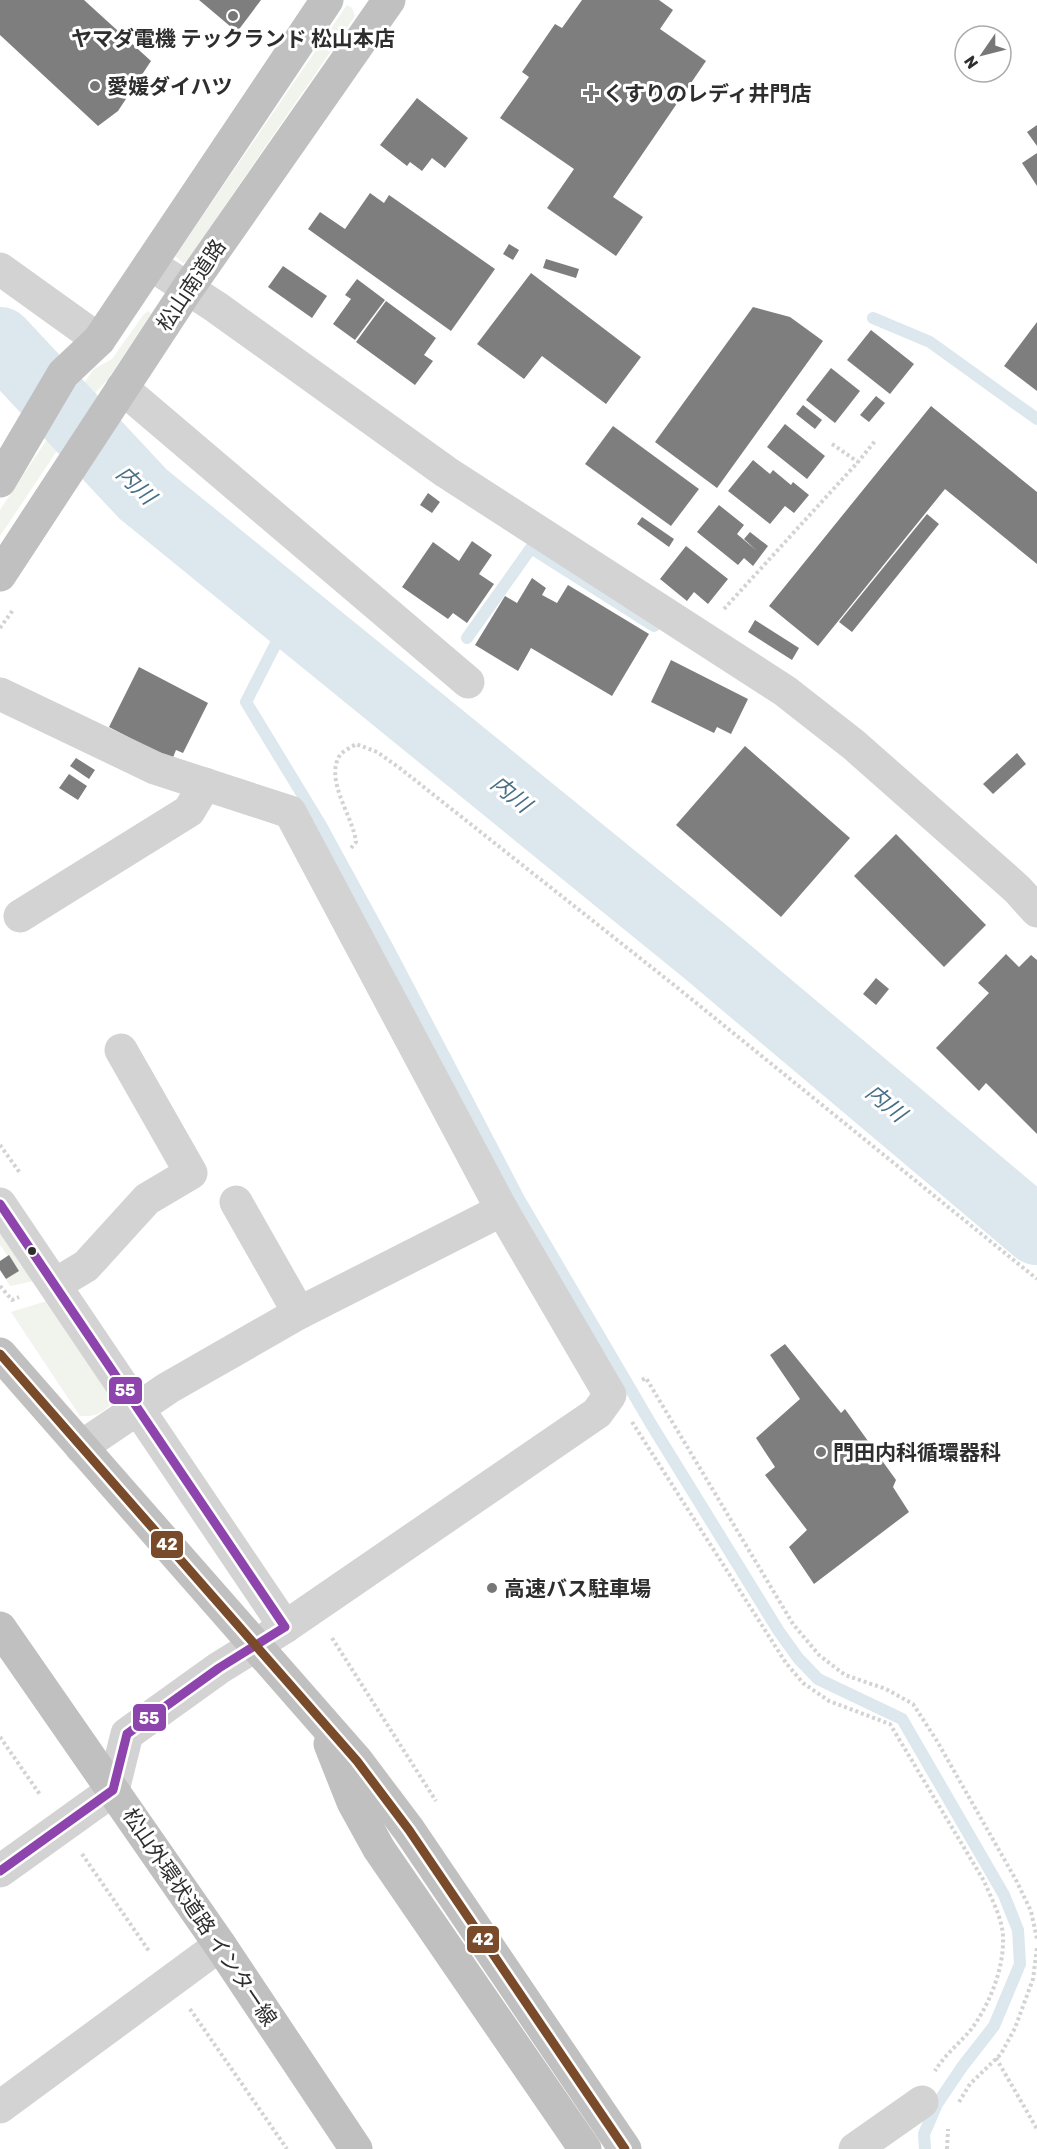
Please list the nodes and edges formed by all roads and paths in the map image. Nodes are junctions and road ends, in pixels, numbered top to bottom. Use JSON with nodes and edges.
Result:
{"nodes":[{"id":1,"x":327,"y":0,"type":"edge"},
{"id":2,"x":389,"y":0,"type":"edge"},
{"id":3,"x":150,"y":264,"type":"junction"},
{"id":4,"x":0,"y":268,"type":"edge"},
{"id":5,"x":188,"y":288,"type":"junction"},
{"id":6,"x":99,"y":340,"type":"junction"},
{"id":7,"x":122,"y":388,"type":"junction"},
{"id":8,"x":875,"y":441,"type":"dead end"},
{"id":9,"x":832,"y":444,"type":"dead end"},
{"id":10,"x":858,"y":462,"type":"junction"},
{"id":11,"x":5,"y":474,"type":"edge"},
{"id":12,"x":0,"y":575,"type":"edge"},
{"id":13,"x":699,"y":636,"type":"junction"},
{"id":14,"x":468,"y":682,"type":"dead end"},
{"id":15,"x":0,"y":694,"type":"edge"},
{"id":16,"x":205,"y":784,"type":"junction"},
{"id":17,"x":350,"y":849,"type":"dead end"},
{"id":18,"x":1037,"y":911,"type":"edge"},
{"id":19,"x":20,"y":916,"type":"dead end"},
{"id":20,"x":121,"y":1050,"type":"dead end"},
{"id":21,"x":0,"y":1145,"type":"edge"},
{"id":22,"x":26,"y":1182,"type":"dead end"},
{"id":23,"x":236,"y":1202,"type":"dead end"},
{"id":24,"x":0,"y":1204,"type":"edge"},
{"id":25,"x":502,"y":1210,"type":"junction"},
{"id":26,"x":1037,"y":1279,"type":"edge"},
{"id":27,"x":56,"y":1284,"type":"junction"},
{"id":28,"x":299,"y":1313,"type":"junction"},
{"id":29,"x":0,"y":1354,"type":"edge"},
{"id":30,"x":624,"y":1389,"type":"junction"},
{"id":31,"x":139,"y":1408,"type":"junction"},
{"id":32,"x":81,"y":1447,"type":"junction"},
{"id":33,"x":313,"y":1608,"type":"junction"},
{"id":34,"x":285,"y":1627,"type":"junction"},
{"id":35,"x":0,"y":1628,"type":"edge"},
{"id":36,"x":255,"y":1645,"type":"junction"},
{"id":37,"x":314,"y":1713,"type":"junction"},
{"id":38,"x":0,"y":1737,"type":"edge"},
{"id":39,"x":113,"y":1790,"type":"junction"},
{"id":40,"x":439,"y":1806,"type":"dead end"},
{"id":41,"x":62,"y":1826,"type":"junction"},
{"id":42,"x":0,"y":1871,"type":"edge"},
{"id":43,"x":1037,"y":1939,"type":"edge"},
{"id":44,"x":220,"y":1945,"type":"junction"},
{"id":45,"x":1037,"y":1948,"type":"edge"},
{"id":46,"x":170,"y":1981,"type":"junction"},
{"id":47,"x":996,"y":2058,"type":"junction"},
{"id":48,"x":922,"y":2102,"type":"joint"},
{"id":49,"x":958,"y":2103,"type":"dead end"},
{"id":50,"x":0,"y":2107,"type":"edge"},
{"id":51,"x":951,"y":2123,"type":"dead end"},
{"id":52,"x":1037,"y":2129,"type":"edge"},
{"id":53,"x":287,"y":2149,"type":"edge"},
{"id":54,"x":356,"y":2149,"type":"edge"},
{"id":55,"x":585,"y":2149,"type":"edge"},
{"id":56,"x":625,"y":2149,"type":"edge"},
{"id":57,"x":855,"y":2149,"type":"edge"},
{"id":58,"x":947,"y":2149,"type":"edge"}],
"edges":[{"from":1,"to":3,"type":"highway"},
{"from":2,"to":5,"type":"highway","name":"松山南道路"},
{"from":3,"to":5,"type":"street"},
{"from":3,"to":6,"type":"highway"},
{"from":4,"to":6,"type":"street"},
{"from":5,"to":7,"type":"highway","name":"松山南道路"},
{"from":5,"to":13,"type":"street"},
{"from":6,"to":11,"type":"highway"},
{"from":7,"to":12,"type":"highway","name":"松山南道路"},
{"from":7,"to":14,"type":"street"},
{"from":8,"to":10,"type":"path"},
{"from":9,"to":10,"type":"path"},
{"from":10,"to":13,"type":"path"},
{"from":13,"to":18,"type":"street"},
{"from":15,"to":16,"type":"street"},
{"from":16,"to":19,"type":"street"},
{"from":16,"to":25,"type":"street"},
{"from":17,"to":26,"type":"path"},
{"from":20,"to":27,"type":"street"},
{"from":21,"to":22,"type":"path"},
{"from":23,"to":28,"type":"street"},
{"from":24,"to":27,"type":"street"},
{"from":25,"to":28,"type":"street"},
{"from":25,"to":30,"type":"street"},
{"from":27,"to":31,"type":"street"},
{"from":28,"to":31,"type":"street"},
{"from":29,"to":32,"type":"highway"},
{"from":30,"to":33,"type":"street"},
{"from":30,"to":43,"type":"path"},
{"from":30,"to":48,"type":"path"},
{"from":31,"to":32,"type":"street"},
{"from":31,"to":34,"type":"street"},
{"from":32,"to":36,"type":"highway"},
{"from":33,"to":34,"type":"street"},
{"from":33,"to":40,"type":"path"},
{"from":34,"to":36,"type":"street"},
{"from":35,"to":39,"type":"highway","name":"松山外環状道路 インター線"},
{"from":36,"to":37,"type":"highway"},
{"from":36,"to":39,"type":"street"},
{"from":37,"to":55,"type":"highway"},
{"from":37,"to":56,"type":"highway"},
{"from":38,"to":41,"type":"path"},
{"from":39,"to":41,"type":"street"},
{"from":39,"to":44,"type":"highway","name":"松山外環状道路 インター線"},
{"from":41,"to":42,"type":"street"},
{"from":41,"to":46,"type":"path"},
{"from":44,"to":46,"type":"street"},
{"from":44,"to":54,"type":"highway","name":"松山外環状道路 インター線"},
{"from":45,"to":47,"type":"path"},
{"from":46,"to":50,"type":"street"},
{"from":46,"to":53,"type":"path"},
{"from":47,"to":49,"type":"path"},
{"from":47,"to":52,"type":"path"},
{"from":48,"to":57,"type":"street"},
{"from":51,"to":58,"type":"path"}]}
